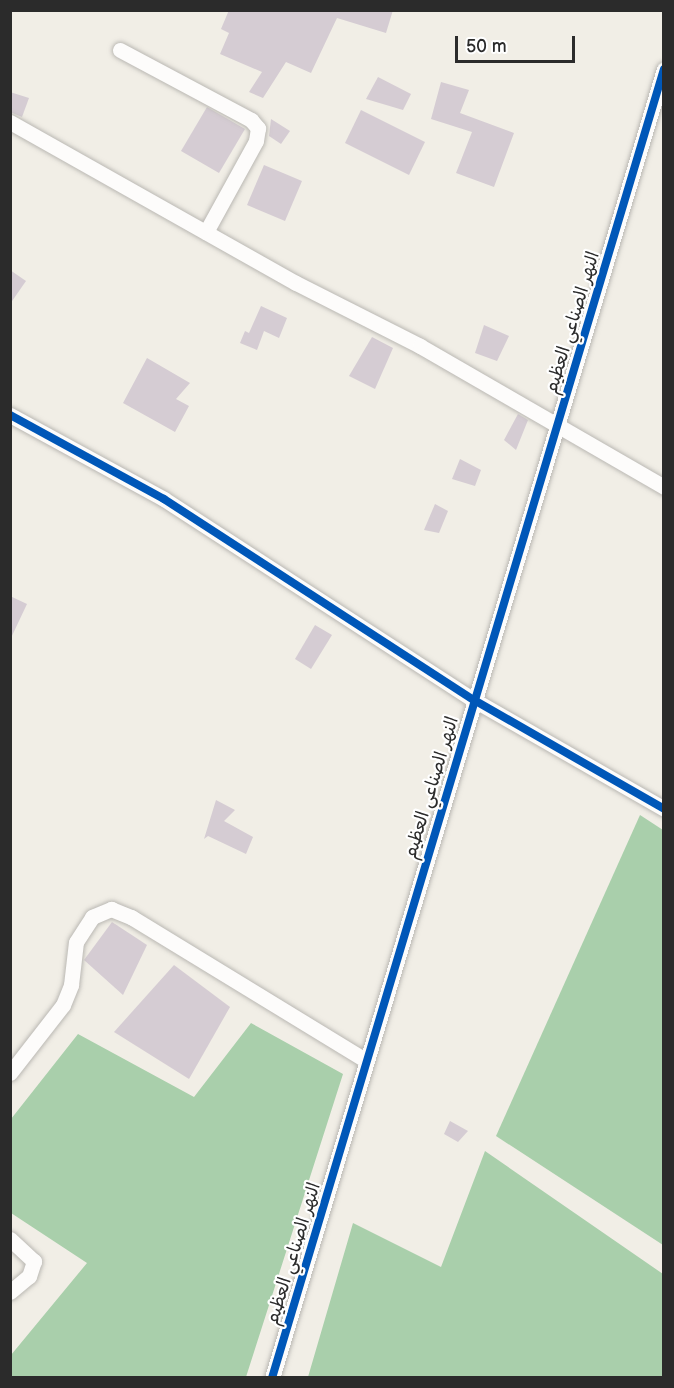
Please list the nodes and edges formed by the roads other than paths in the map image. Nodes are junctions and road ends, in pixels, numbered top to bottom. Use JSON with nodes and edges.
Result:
{"nodes":[{"id":1,"x":120,"y":50,"type":"dead end"},
{"id":2,"x":663,"y":69,"type":"edge"},
{"id":3,"x":10,"y":122,"type":"edge"},
{"id":4,"x":206,"y":232,"type":"junction"},
{"id":5,"x":10,"y":415,"type":"edge"},
{"id":6,"x":558,"y":425,"type":"junction"},
{"id":7,"x":663,"y":487,"type":"edge"},
{"id":8,"x":474,"y":700,"type":"junction"},
{"id":9,"x":663,"y":809,"type":"edge"},
{"id":10,"x":367,"y":1060,"type":"junction"},
{"id":11,"x":10,"y":1073,"type":"edge"},
{"id":12,"x":10,"y":1239,"type":"edge"},
{"id":13,"x":10,"y":1292,"type":"edge"},
{"id":14,"x":272,"y":1377,"type":"edge"}],
"edges":[{"from":1,"to":4,"type":"street"},
{"from":2,"to":6,"type":"street","name":"النهر الصناعي العظيم"},
{"from":3,"to":4,"type":"street"},
{"from":4,"to":6,"type":"street"},
{"from":5,"to":8,"type":"street"},
{"from":6,"to":7,"type":"street"},
{"from":6,"to":8,"type":"street","name":"النهر الصناعي العظيم"},
{"from":8,"to":9,"type":"street"},
{"from":8,"to":10,"type":"street","name":"النهر الصناعي العظيم"},
{"from":10,"to":11,"type":"street"},
{"from":10,"to":14,"type":"street","name":"النهر الصناعي العظيم"},
{"from":12,"to":13,"type":"street"}]}
